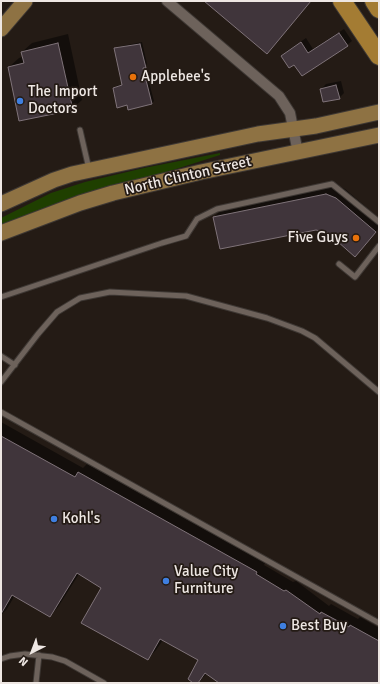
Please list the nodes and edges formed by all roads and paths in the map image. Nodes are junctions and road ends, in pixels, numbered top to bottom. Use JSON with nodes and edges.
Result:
{"nodes":[{"id":1,"x":25,"y":1,"type":"edge"},
{"id":2,"x":167,"y":1,"type":"edge"},
{"id":3,"x":342,"y":1,"type":"edge"},
{"id":4,"x":374,"y":1,"type":"edge"},
{"id":5,"x":379,"y":9,"type":"edge"},
{"id":6,"x":1,"y":29,"type":"edge"},
{"id":7,"x":379,"y":56,"type":"edge"},
{"id":8,"x":379,"y":112,"type":"edge"},
{"id":9,"x":80,"y":130,"type":"dead end"},
{"id":10,"x":293,"y":130,"type":"junction"},
{"id":11,"x":379,"y":135,"type":"edge"},
{"id":12,"x":298,"y":153,"type":"junction"},
{"id":13,"x":90,"y":170,"type":"junction"},
{"id":14,"x":1,"y":204,"type":"edge"},
{"id":15,"x":379,"y":222,"type":"edge"},
{"id":16,"x":1,"y":233,"type":"edge"},
{"id":17,"x":379,"y":246,"type":"edge"},
{"id":18,"x":339,"y":264,"type":"dead end"},
{"id":19,"x":1,"y":297,"type":"edge"},
{"id":20,"x":1,"y":356,"type":"edge"},
{"id":21,"x":15,"y":365,"type":"junction"},
{"id":22,"x":1,"y":382,"type":"edge"},
{"id":23,"x":379,"y":392,"type":"edge"},
{"id":24,"x":1,"y":412,"type":"edge"},
{"id":25,"x":379,"y":623,"type":"edge"},
{"id":26,"x":39,"y":655,"type":"junction"},
{"id":27,"x":1,"y":659,"type":"edge"},
{"id":28,"x":97,"y":681,"type":"edge"},
{"id":29,"x":36,"y":683,"type":"edge"},
{"id":30,"x":104,"y":683,"type":"edge"}],
"edges":[{"from":1,"to":6,"type":"main road"},
{"from":2,"to":10,"type":"street"},
{"from":3,"to":7,"type":"highway"},
{"from":4,"to":5,"type":"highway"},
{"from":8,"to":10,"type":"main road","name":"North Clinton Street"},
{"from":9,"to":13,"type":"lane"},
{"from":10,"to":12,"type":"street"},
{"from":10,"to":13,"type":"main road","name":"North Clinton Street"},
{"from":11,"to":12,"type":"main road","name":"North Clinton Street"},
{"from":12,"to":16,"type":"main road","name":"North Clinton Street"},
{"from":13,"to":14,"type":"main road","name":"North Clinton Street"},
{"from":15,"to":19,"type":"lane"},
{"from":17,"to":18,"type":"lane"},
{"from":20,"to":21,"type":"lane"},
{"from":21,"to":22,"type":"lane"},
{"from":21,"to":23,"type":"lane"},
{"from":24,"to":25,"type":"lane"},
{"from":26,"to":27,"type":"lane"},
{"from":26,"to":28,"type":"lane"},
{"from":26,"to":29,"type":"lane"},
{"from":28,"to":30,"type":"lane"}]}
